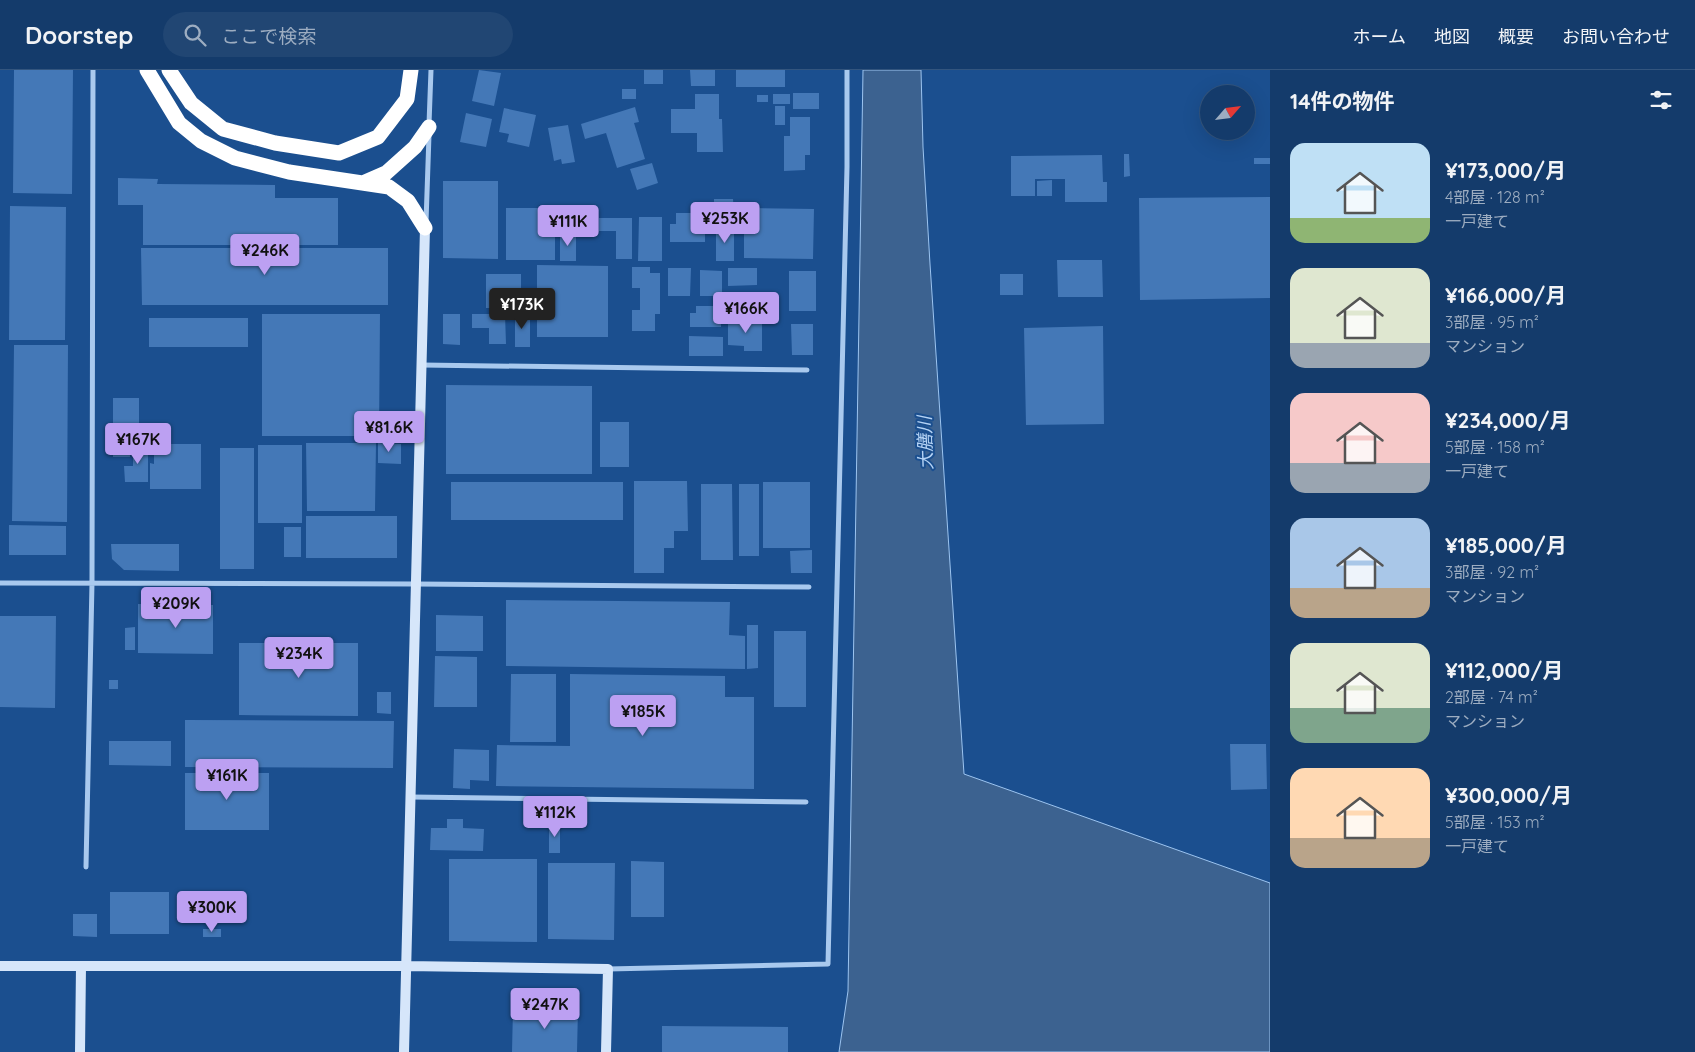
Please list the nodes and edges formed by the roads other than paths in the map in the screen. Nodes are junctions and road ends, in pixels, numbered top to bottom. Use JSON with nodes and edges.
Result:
{"nodes":[{"id":1,"x":93,"y":70,"type":"edge"},
{"id":2,"x":147,"y":70,"type":"edge"},
{"id":3,"x":169,"y":70,"type":"edge"},
{"id":4,"x":411,"y":70,"type":"edge"},
{"id":5,"x":431,"y":70,"type":"edge"},
{"id":6,"x":847,"y":70,"type":"edge"},
{"id":7,"x":429,"y":127,"type":"junction"},
{"id":8,"x":362,"y":183,"type":"junction"},
{"id":9,"x":425,"y":228,"type":"junction"},
{"id":10,"x":422,"y":365,"type":"junction"},
{"id":11,"x":807,"y":370,"type":"dead end"},
{"id":12,"x":0,"y":583,"type":"edge"},
{"id":13,"x":92,"y":583,"type":"junction"},
{"id":14,"x":416,"y":584,"type":"junction"},
{"id":15,"x":809,"y":587,"type":"dead end"},
{"id":16,"x":411,"y":797,"type":"junction"},
{"id":17,"x":806,"y":802,"type":"dead end"},
{"id":18,"x":86,"y":867,"type":"dead end"},
{"id":19,"x":0,"y":966,"type":"edge"},
{"id":20,"x":81,"y":966,"type":"junction"},
{"id":21,"x":406,"y":966,"type":"junction"},
{"id":22,"x":608,"y":969,"type":"junction"},
{"id":23,"x":80,"y":1052,"type":"edge"},
{"id":24,"x":404,"y":1052,"type":"edge"},
{"id":25,"x":606,"y":1052,"type":"edge"}],
"edges":[{"from":1,"to":13,"type":"street"},
{"from":2,"to":8,"type":"highway"},
{"from":3,"to":4,"type":"highway"},
{"from":5,"to":7,"type":"street"},
{"from":6,"to":22,"type":"street"},
{"from":7,"to":8,"type":"highway"},
{"from":7,"to":9,"type":"street"},
{"from":8,"to":9,"type":"highway"},
{"from":9,"to":10,"type":"street"},
{"from":10,"to":11,"type":"street"},
{"from":10,"to":14,"type":"street"},
{"from":12,"to":13,"type":"street"},
{"from":13,"to":14,"type":"street"},
{"from":13,"to":18,"type":"street"},
{"from":14,"to":15,"type":"street"},
{"from":14,"to":16,"type":"street"},
{"from":16,"to":17,"type":"street"},
{"from":16,"to":21,"type":"street"},
{"from":19,"to":20,"type":"street"},
{"from":20,"to":21,"type":"street"},
{"from":20,"to":23,"type":"street"},
{"from":21,"to":22,"type":"street"},
{"from":21,"to":24,"type":"street"},
{"from":22,"to":25,"type":"street"}]}
